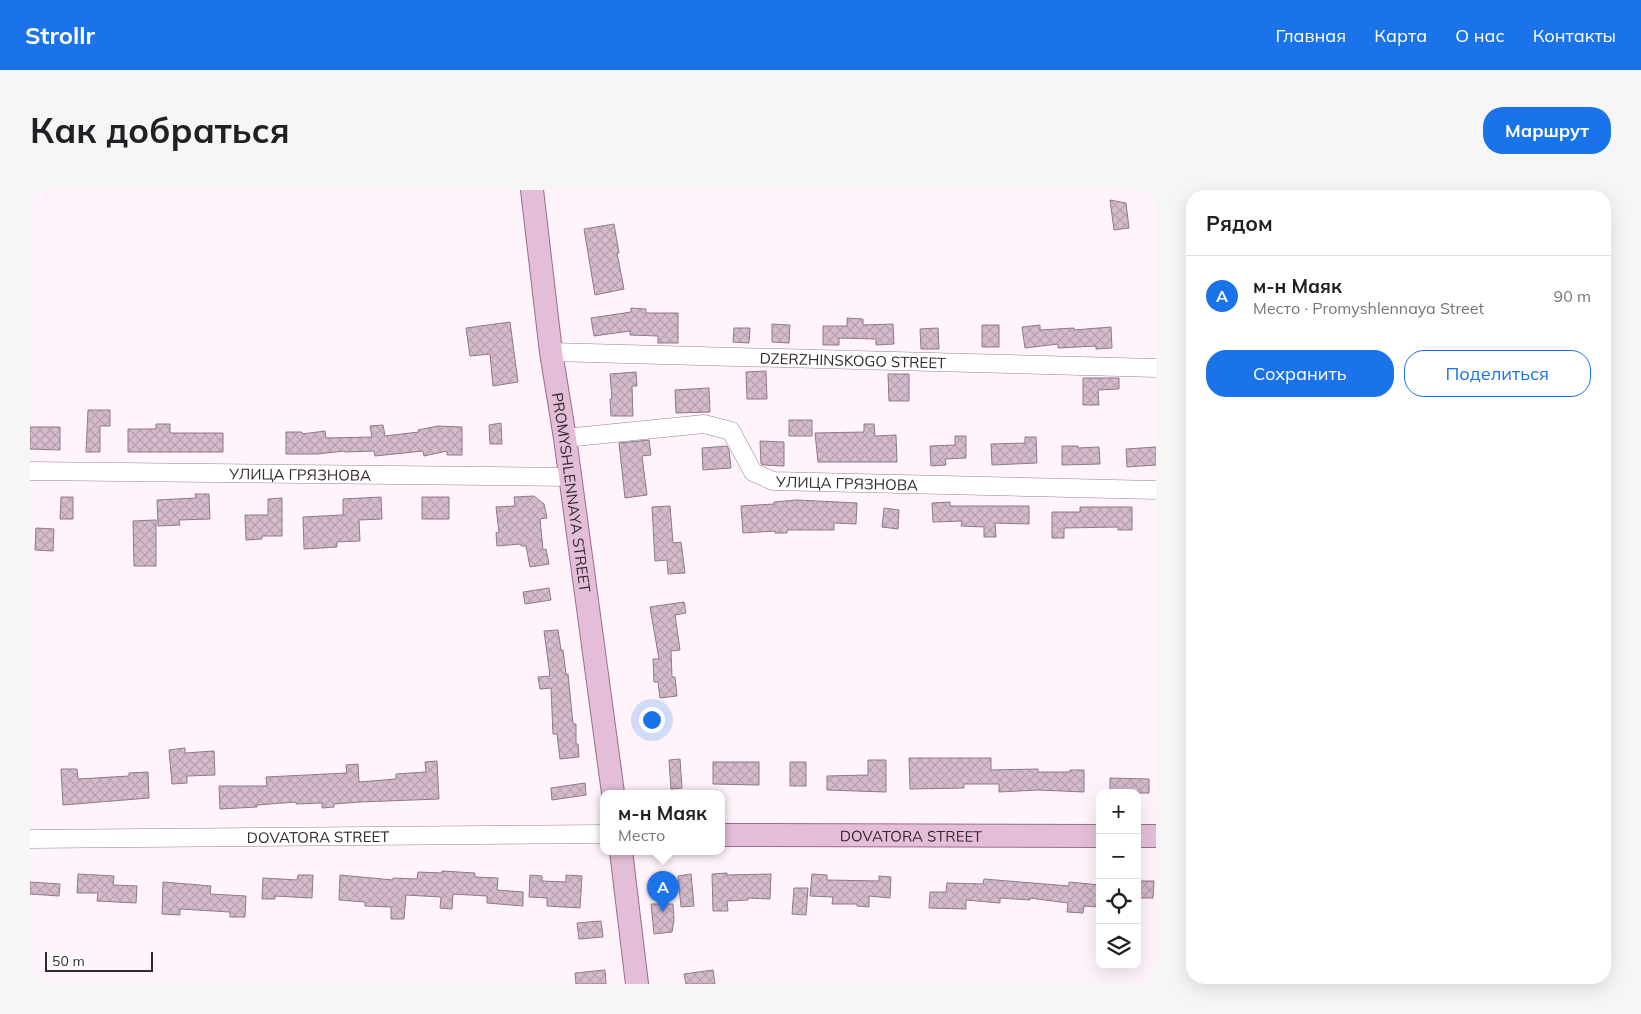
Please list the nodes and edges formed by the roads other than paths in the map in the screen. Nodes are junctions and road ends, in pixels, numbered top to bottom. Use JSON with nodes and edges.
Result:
{"nodes":[{"id":1,"x":532,"y":190,"type":"edge"},
{"id":2,"x":551,"y":352,"type":"junction"},
{"id":3,"x":1156,"y":368,"type":"edge"},
{"id":4,"x":565,"y":438,"type":"junction"},
{"id":5,"x":30,"y":471,"type":"edge"},
{"id":6,"x":570,"y":477,"type":"junction"},
{"id":7,"x":1156,"y":490,"type":"edge"},
{"id":8,"x":613,"y":790,"type":"edge"},
{"id":9,"x":600,"y":834,"type":"edge"},
{"id":10,"x":725,"y":834,"type":"edge"},
{"id":11,"x":1096,"y":836,"type":"edge"},
{"id":12,"x":1141,"y":836,"type":"edge"},
{"id":13,"x":1156,"y":836,"type":"edge"},
{"id":14,"x":30,"y":839,"type":"edge"},
{"id":15,"x":621,"y":855,"type":"edge"},
{"id":16,"x":637,"y":984,"type":"edge"}],
"edges":[{"from":1,"to":2,"type":"main road","name":"PROMYSHLENNAYA STREET"},
{"from":2,"to":3,"type":"street","name":"DZERZHINSKOGO STREET"},
{"from":2,"to":4,"type":"main road","name":"PROMYSHLENNAYA STREET"},
{"from":4,"to":6,"type":"main road","name":"PROMYSHLENNAYA STREET"},
{"from":4,"to":7,"type":"street","name":"УЛИЦА ГРЯЗНОВА"},
{"from":5,"to":6,"type":"street","name":"УЛИЦА ГРЯЗНОВА"},
{"from":6,"to":8,"type":"main road","name":"PROMYSHLENNAYA STREET"},
{"from":9,"to":14,"type":"street","name":"DOVATORA STREET"},
{"from":10,"to":11,"type":"main road","name":"DOVATORA STREET"},
{"from":12,"to":13,"type":"main road"},
{"from":15,"to":16,"type":"main road"}]}
